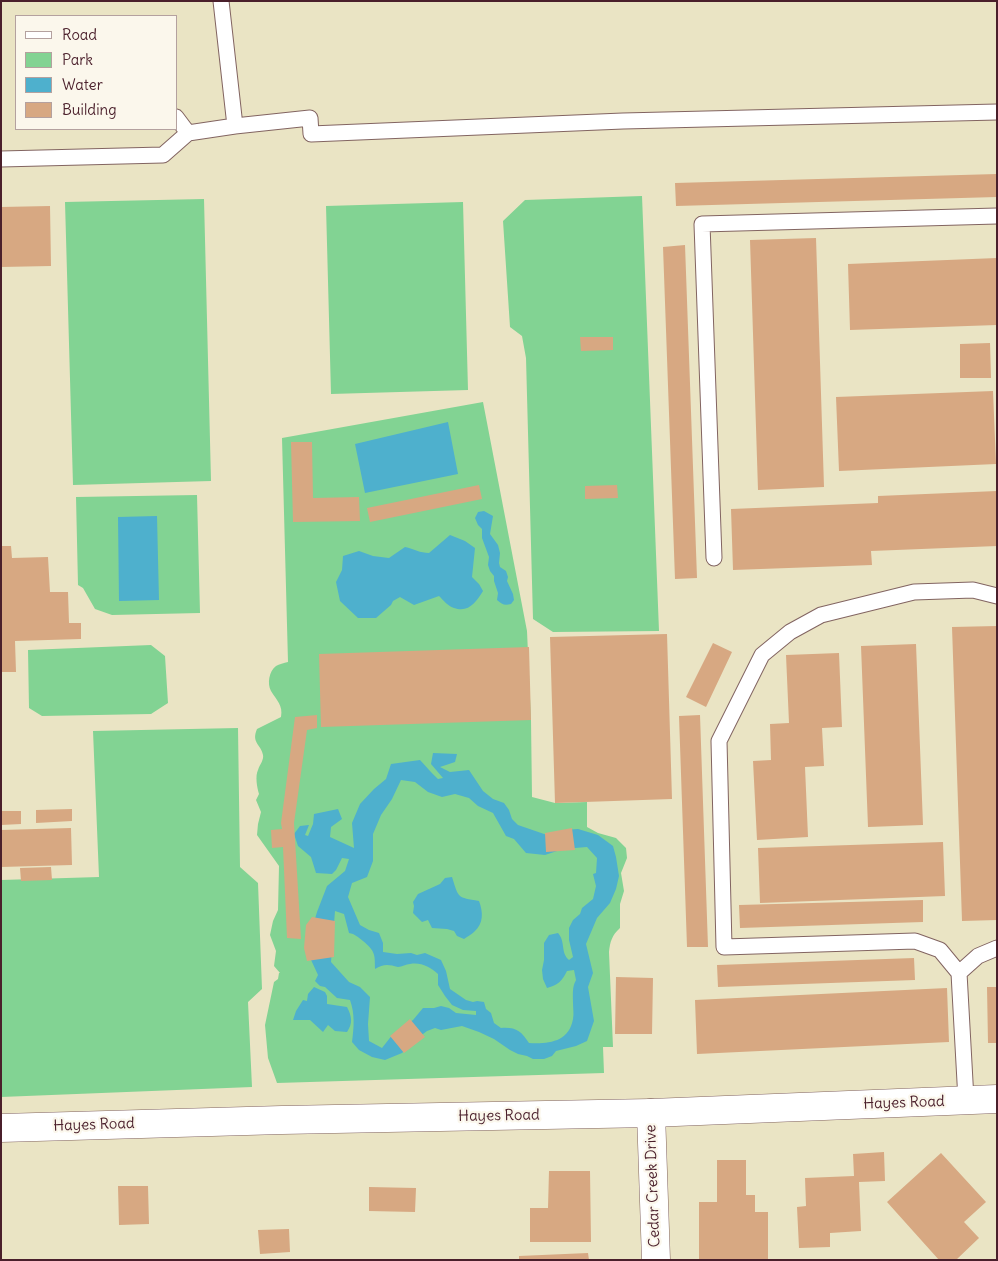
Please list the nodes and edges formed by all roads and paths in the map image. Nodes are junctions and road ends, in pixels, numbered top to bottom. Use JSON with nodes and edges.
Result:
{"nodes":[{"id":1,"x":220,"y":1,"type":"edge"},
{"id":2,"x":997,"y":112,"type":"edge"},
{"id":3,"x":178,"y":120,"type":"edge"},
{"id":4,"x":235,"y":126,"type":"junction"},
{"id":5,"x":188,"y":134,"type":"junction"},
{"id":6,"x":1,"y":159,"type":"edge"},
{"id":7,"x":997,"y":216,"type":"edge"},
{"id":8,"x":714,"y":558,"type":"dead end"},
{"id":9,"x":997,"y":596,"type":"edge"},
{"id":10,"x":997,"y":948,"type":"edge"},
{"id":11,"x":959,"y":973,"type":"junction"},
{"id":12,"x":997,"y":1099,"type":"edge"},
{"id":13,"x":966,"y":1100,"type":"junction"},
{"id":14,"x":651,"y":1113,"type":"junction"},
{"id":15,"x":1,"y":1128,"type":"edge"},
{"id":16,"x":656,"y":1260,"type":"edge"}],
"edges":[{"from":1,"to":4,"type":"lane"},
{"from":2,"to":4,"type":"lane"},
{"from":3,"to":5,"type":"lane"},
{"from":4,"to":5,"type":"lane"},
{"from":5,"to":6,"type":"lane"},
{"from":7,"to":8,"type":"lane"},
{"from":9,"to":11,"type":"lane"},
{"from":10,"to":11,"type":"lane"},
{"from":11,"to":13,"type":"lane"},
{"from":12,"to":13,"type":"street","name":"Hayes Road"},
{"from":13,"to":14,"type":"street","name":"Hayes Road"},
{"from":14,"to":15,"type":"street","name":"Hayes Road"},
{"from":14,"to":16,"type":"street","name":"Cedar Creek Drive"}]}
